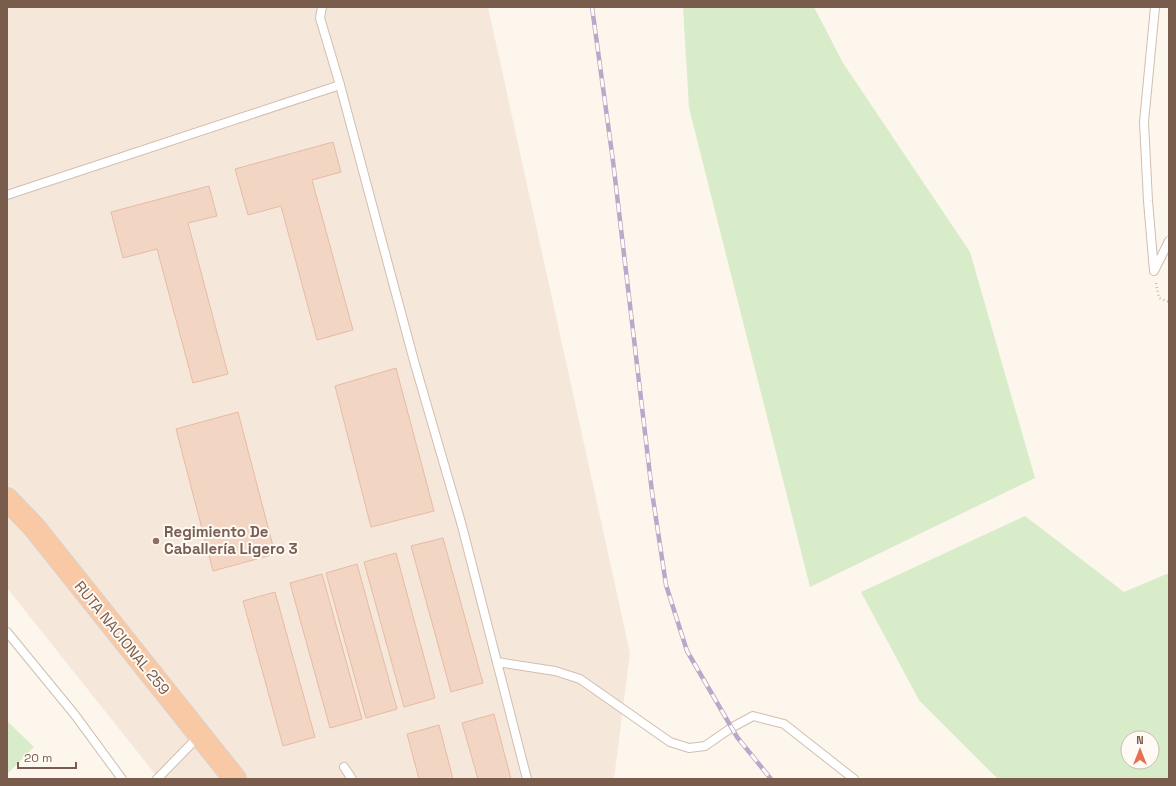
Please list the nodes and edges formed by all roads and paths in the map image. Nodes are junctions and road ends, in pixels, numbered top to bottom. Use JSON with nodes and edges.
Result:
{"nodes":[{"id":1,"x":322,"y":7,"type":"edge"},
{"id":2,"x":1155,"y":7,"type":"edge"},
{"id":3,"x":340,"y":85,"type":"junction"},
{"id":4,"x":7,"y":194,"type":"edge"},
{"id":5,"x":1169,"y":241,"type":"edge"},
{"id":6,"x":1154,"y":270,"type":"junction"},
{"id":7,"x":1169,"y":302,"type":"edge"},
{"id":8,"x":7,"y":499,"type":"edge"},
{"id":9,"x":7,"y":632,"type":"edge"},
{"id":10,"x":497,"y":662,"type":"junction"},
{"id":11,"x":200,"y":735,"type":"junction"},
{"id":12,"x":344,"y":767,"type":"dead end"},
{"id":13,"x":122,"y":779,"type":"edge"},
{"id":14,"x":157,"y":779,"type":"edge"},
{"id":15,"x":234,"y":779,"type":"edge"},
{"id":16,"x":352,"y":779,"type":"edge"},
{"id":17,"x":527,"y":779,"type":"edge"},
{"id":18,"x":854,"y":779,"type":"edge"}],
"edges":[{"from":1,"to":3,"type":"lane"},
{"from":2,"to":6,"type":"lane"},
{"from":3,"to":4,"type":"lane"},
{"from":3,"to":10,"type":"lane"},
{"from":5,"to":6,"type":"lane"},
{"from":6,"to":7,"type":"path"},
{"from":8,"to":11,"type":"highway","name":"RUTA NACIONAL 259"},
{"from":9,"to":13,"type":"lane"},
{"from":10,"to":17,"type":"lane"},
{"from":10,"to":18,"type":"lane"},
{"from":11,"to":14,"type":"lane"},
{"from":11,"to":15,"type":"highway","name":"RUTA NACIONAL 259"},
{"from":12,"to":16,"type":"lane"}]}
